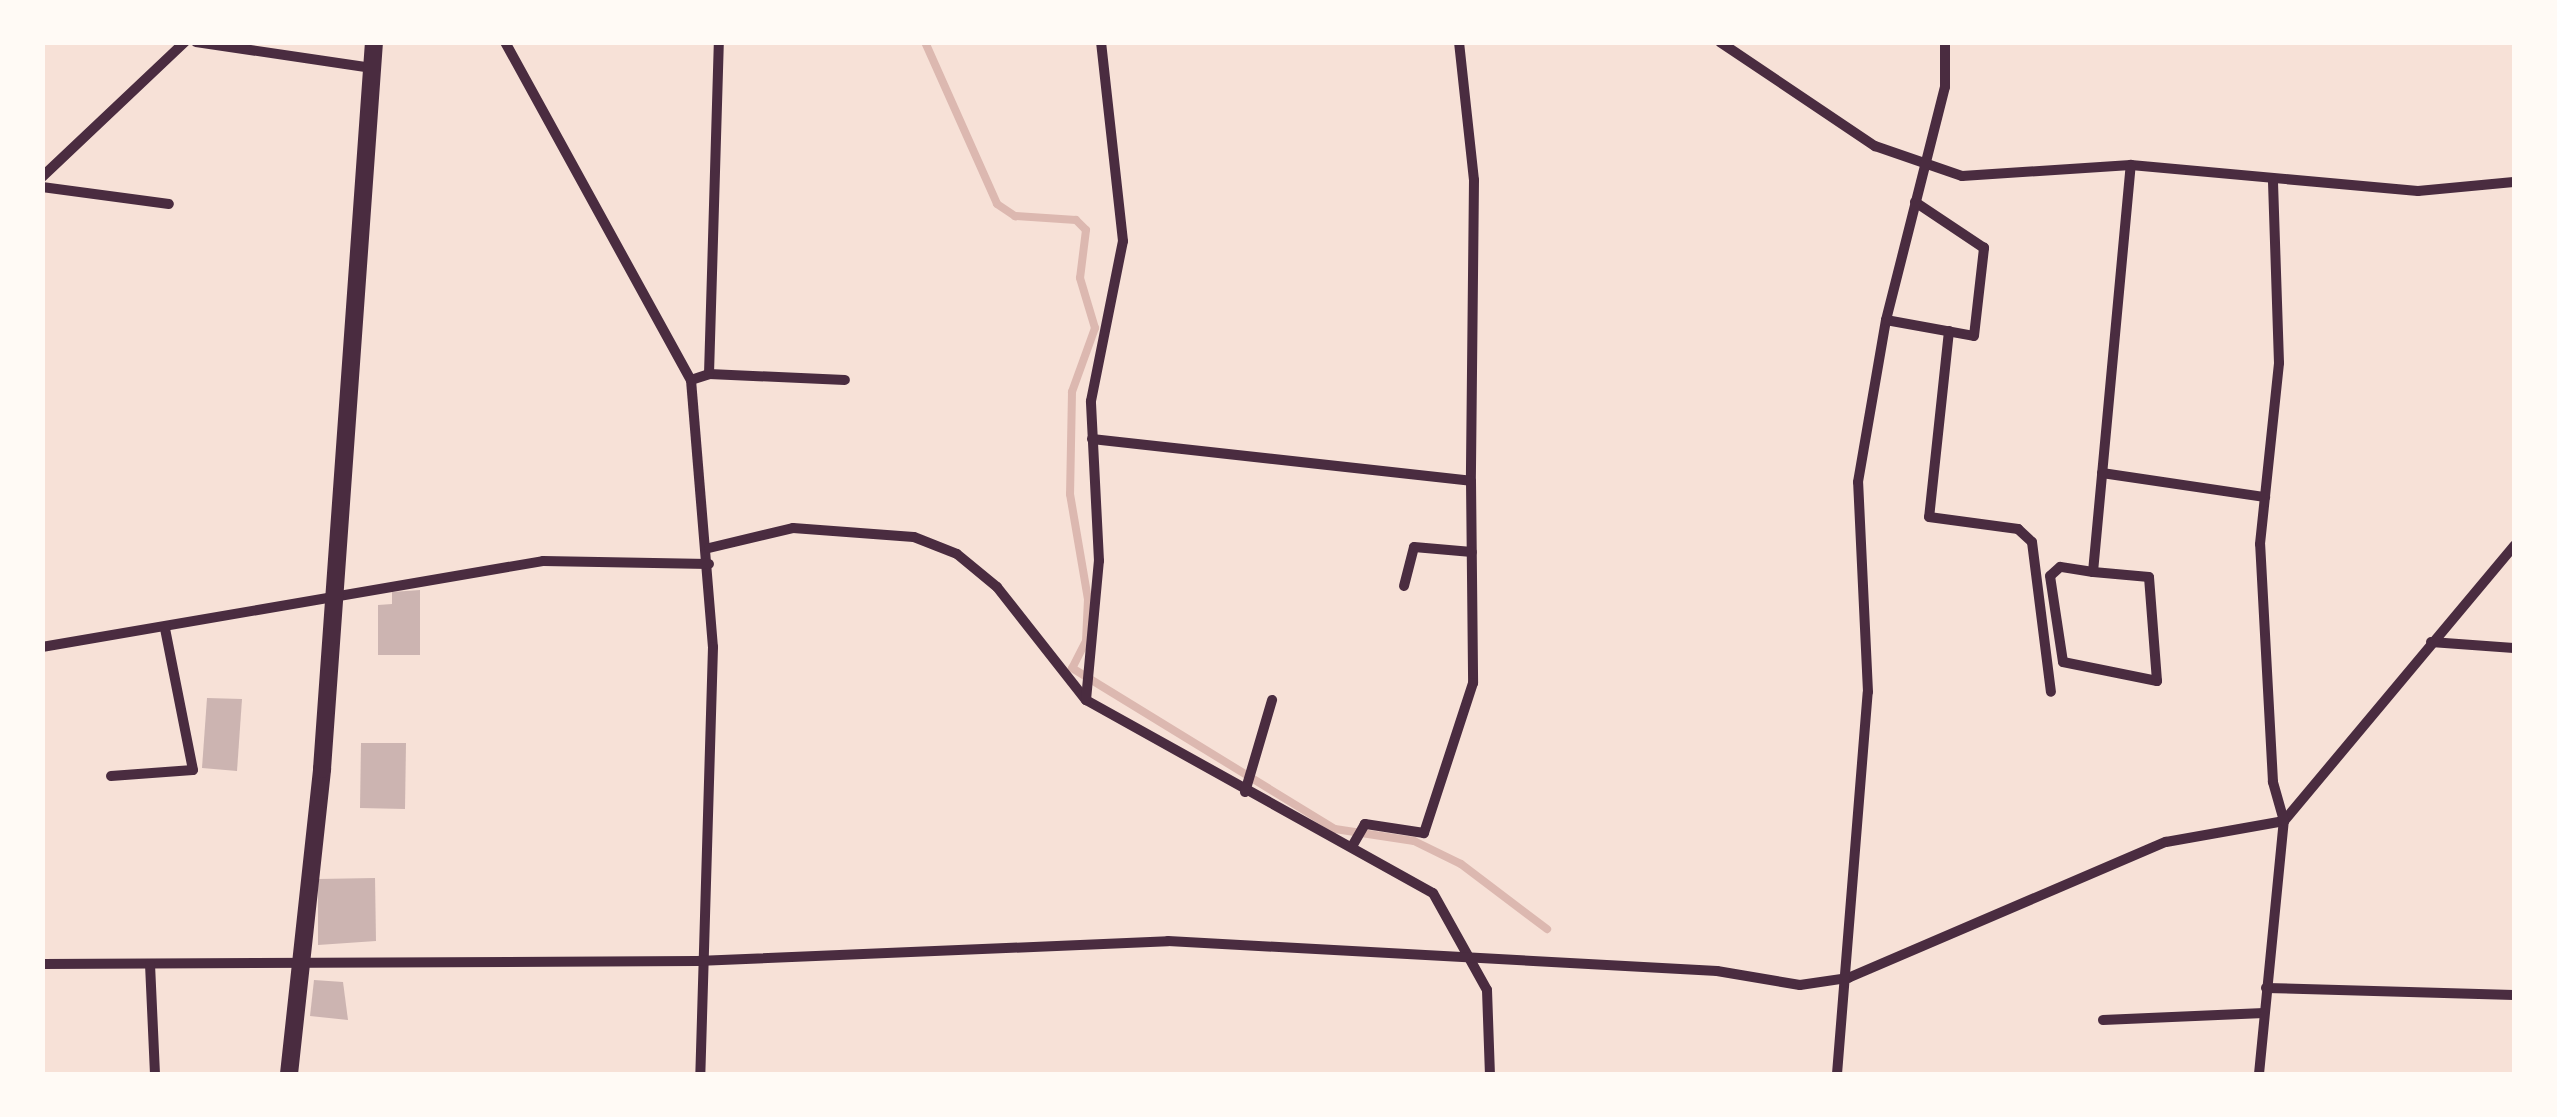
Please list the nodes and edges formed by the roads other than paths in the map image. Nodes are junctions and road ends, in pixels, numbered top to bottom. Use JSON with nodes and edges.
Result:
{"nodes":[{"id":1,"x":185,"y":42,"type":"edge"},
{"id":2,"x":196,"y":42,"type":"edge"},
{"id":3,"x":374,"y":42,"type":"edge"},
{"id":4,"x":505,"y":42,"type":"edge"},
{"id":5,"x":719,"y":42,"type":"edge"},
{"id":6,"x":1102,"y":42,"type":"edge"},
{"id":7,"x":1459,"y":42,"type":"edge"},
{"id":8,"x":1720,"y":42,"type":"edge"},
{"id":9,"x":1945,"y":42,"type":"edge"},
{"id":10,"x":372,"y":68,"type":"junction"},
{"id":11,"x":1924,"y":166,"type":"junction"},
{"id":12,"x":2131,"y":166,"type":"junction"},
{"id":13,"x":42,"y":177,"type":"edge"},
{"id":14,"x":2273,"y":178,"type":"junction"},
{"id":15,"x":2514,"y":182,"type":"edge"},
{"id":16,"x":42,"y":187,"type":"edge"},
{"id":17,"x":1915,"y":202,"type":"junction"},
{"id":18,"x":169,"y":204,"type":"dead end"},
{"id":19,"x":1886,"y":320,"type":"junction"},
{"id":20,"x":1948,"y":331,"type":"junction"},
{"id":21,"x":709,"y":374,"type":"junction"},
{"id":22,"x":691,"y":380,"type":"junction"},
{"id":23,"x":845,"y":380,"type":"dead end"},
{"id":24,"x":1092,"y":440,"type":"junction"},
{"id":25,"x":2102,"y":474,"type":"junction"},
{"id":26,"x":1470,"y":481,"type":"junction"},
{"id":27,"x":2265,"y":498,"type":"junction"},
{"id":28,"x":2514,"y":546,"type":"edge"},
{"id":29,"x":710,"y":548,"type":"junction"},
{"id":30,"x":1472,"y":552,"type":"junction"},
{"id":31,"x":709,"y":564,"type":"junction"},
{"id":32,"x":2093,"y":572,"type":"junction"},
{"id":33,"x":1404,"y":586,"type":"dead end"},
{"id":34,"x":333,"y":595,"type":"junction"},
{"id":35,"x":166,"y":628,"type":"junction"},
{"id":36,"x":2431,"y":642,"type":"junction"},
{"id":37,"x":42,"y":647,"type":"edge"},
{"id":38,"x":2514,"y":648,"type":"edge"},
{"id":39,"x":2052,"y":692,"type":"dead end"},
{"id":40,"x":1086,"y":700,"type":"junction"},
{"id":41,"x":1272,"y":700,"type":"dead end"},
{"id":42,"x":112,"y":776,"type":"dead end"},
{"id":43,"x":1245,"y":792,"type":"junction"},
{"id":44,"x":2284,"y":821,"type":"junction"},
{"id":45,"x":1353,"y":845,"type":"junction"},
{"id":46,"x":1476,"y":955,"type":"junction"},
{"id":47,"x":696,"y":961,"type":"junction"},
{"id":48,"x":42,"y":964,"type":"edge"},
{"id":49,"x":150,"y":964,"type":"junction"},
{"id":50,"x":303,"y":964,"type":"junction"},
{"id":51,"x":1848,"y":978,"type":"junction"},
{"id":52,"x":2266,"y":988,"type":"junction"},
{"id":53,"x":2514,"y":995,"type":"edge"},
{"id":54,"x":2264,"y":1013,"type":"junction"},
{"id":55,"x":2103,"y":1020,"type":"dead end"},
{"id":56,"x":155,"y":1074,"type":"edge"},
{"id":57,"x":289,"y":1074,"type":"edge"},
{"id":58,"x":700,"y":1074,"type":"edge"},
{"id":59,"x":1490,"y":1074,"type":"edge"},
{"id":60,"x":1838,"y":1074,"type":"edge"},
{"id":61,"x":2259,"y":1074,"type":"edge"}],
"edges":[{"from":1,"to":13,"type":"street"},
{"from":2,"to":10,"type":"street"},
{"from":3,"to":10,"type":"main road"},
{"from":4,"to":22,"type":"street"},
{"from":5,"to":21,"type":"street"},
{"from":6,"to":24,"type":"street"},
{"from":7,"to":26,"type":"street"},
{"from":8,"to":11,"type":"street"},
{"from":9,"to":11,"type":"street"},
{"from":10,"to":34,"type":"main road"},
{"from":11,"to":12,"type":"street"},
{"from":11,"to":17,"type":"street"},
{"from":12,"to":14,"type":"street"},
{"from":12,"to":25,"type":"street"},
{"from":14,"to":15,"type":"street"},
{"from":14,"to":27,"type":"street"},
{"from":16,"to":18,"type":"street"},
{"from":17,"to":19,"type":"street"},
{"from":17,"to":20,"type":"street"},
{"from":19,"to":20,"type":"street"},
{"from":19,"to":51,"type":"street"},
{"from":20,"to":39,"type":"street"},
{"from":21,"to":22,"type":"street"},
{"from":21,"to":23,"type":"street"},
{"from":22,"to":29,"type":"street"},
{"from":24,"to":26,"type":"street"},
{"from":24,"to":40,"type":"street"},
{"from":25,"to":27,"type":"street"},
{"from":25,"to":32,"type":"street"},
{"from":26,"to":30,"type":"street"},
{"from":27,"to":44,"type":"street"},
{"from":28,"to":36,"type":"street"},
{"from":29,"to":31,"type":"street"},
{"from":29,"to":40,"type":"street"},
{"from":30,"to":33,"type":"street"},
{"from":30,"to":45,"type":"street"},
{"from":31,"to":34,"type":"street"},
{"from":31,"to":47,"type":"street"},
{"from":32,"to":32,"type":"street"},
{"from":34,"to":35,"type":"street"},
{"from":34,"to":50,"type":"main road"},
{"from":35,"to":37,"type":"street"},
{"from":35,"to":42,"type":"street"},
{"from":36,"to":38,"type":"street"},
{"from":36,"to":44,"type":"street"},
{"from":40,"to":43,"type":"street"},
{"from":41,"to":43,"type":"street"},
{"from":43,"to":45,"type":"street"},
{"from":44,"to":51,"type":"street"},
{"from":44,"to":52,"type":"street"},
{"from":45,"to":46,"type":"street"},
{"from":46,"to":47,"type":"street"},
{"from":46,"to":51,"type":"street"},
{"from":46,"to":59,"type":"street"},
{"from":47,"to":50,"type":"street"},
{"from":47,"to":58,"type":"street"},
{"from":48,"to":49,"type":"street"},
{"from":49,"to":50,"type":"street"},
{"from":49,"to":56,"type":"street"},
{"from":50,"to":57,"type":"main road"},
{"from":51,"to":60,"type":"street"},
{"from":52,"to":53,"type":"street"},
{"from":52,"to":54,"type":"street"},
{"from":54,"to":55,"type":"street"},
{"from":54,"to":61,"type":"street"}]}
